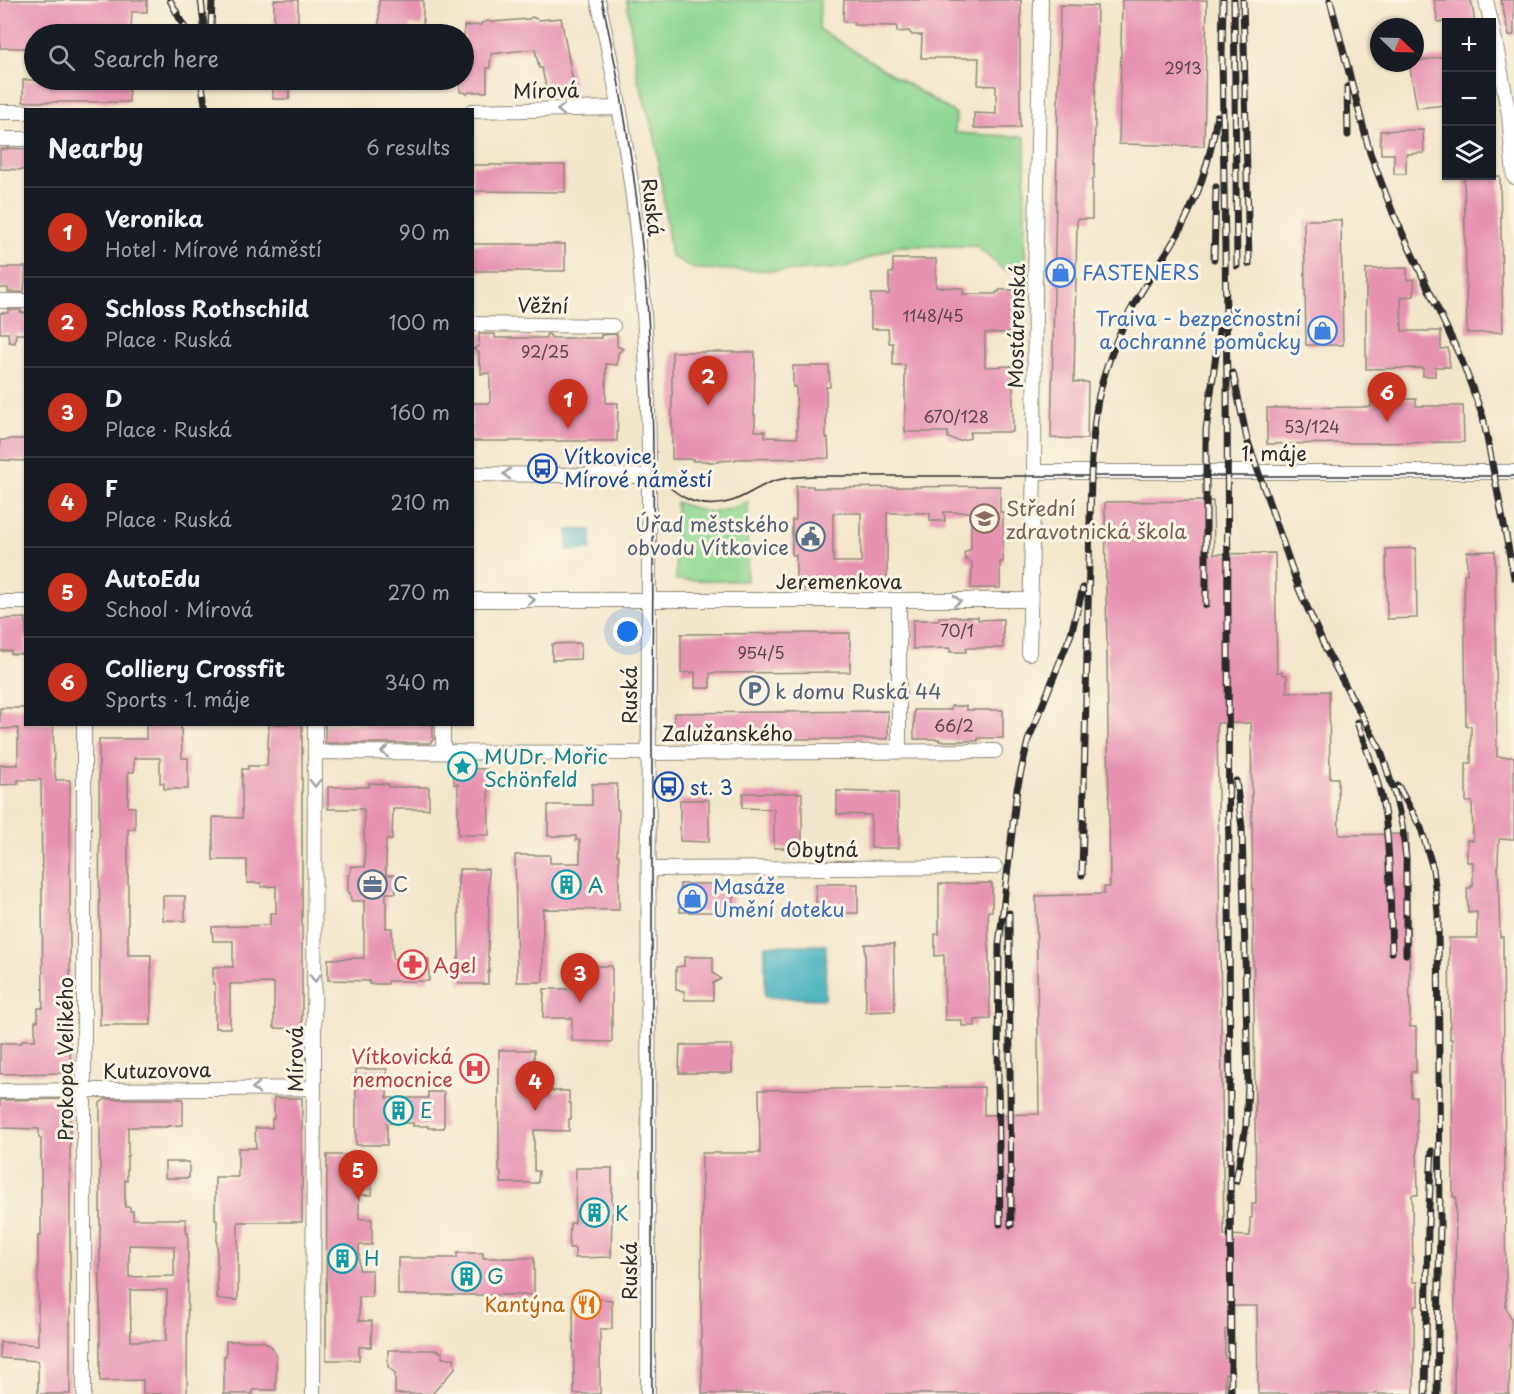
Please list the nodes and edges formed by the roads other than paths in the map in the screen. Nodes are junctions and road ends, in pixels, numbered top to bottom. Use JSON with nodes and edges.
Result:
{"nodes":[{"id":1,"x":598,"y":0,"type":"edge"},
{"id":2,"x":1041,"y":0,"type":"edge"},
{"id":3,"x":1486,"y":0,"type":"edge"},
{"id":4,"x":1490,"y":18,"type":"edge"},
{"id":5,"x":1496,"y":49,"type":"edge"},
{"id":6,"x":619,"y":108,"type":"junction"},
{"id":7,"x":474,"y":111,"type":"edge"},
{"id":8,"x":0,"y":112,"type":"edge"},
{"id":9,"x":24,"y":112,"type":"edge"},
{"id":10,"x":0,"y":138,"type":"edge"},
{"id":11,"x":24,"y":139,"type":"edge"},
{"id":12,"x":1514,"y":177,"type":"edge"},
{"id":13,"x":0,"y":301,"type":"edge"},
{"id":14,"x":24,"y":301,"type":"edge"},
{"id":15,"x":474,"y":324,"type":"edge"},
{"id":16,"x":613,"y":326,"type":"dead end"},
{"id":17,"x":1034,"y":472,"type":"junction"},
{"id":18,"x":1514,"y":472,"type":"edge"},
{"id":19,"x":474,"y":474,"type":"edge"},
{"id":20,"x":649,"y":476,"type":"junction"},
{"id":21,"x":474,"y":600,"type":"edge"},
{"id":22,"x":649,"y":600,"type":"junction"},
{"id":23,"x":1029,"y":600,"type":"junction"},
{"id":24,"x":899,"y":601,"type":"junction"},
{"id":25,"x":0,"y":602,"type":"edge"},
{"id":26,"x":24,"y":602,"type":"edge"},
{"id":27,"x":1029,"y":653,"type":"dead end"},
{"id":28,"x":84,"y":726,"type":"edge"},
{"id":29,"x":315,"y":726,"type":"edge"},
{"id":30,"x":443,"y":726,"type":"edge"},
{"id":31,"x":995,"y":751,"type":"dead end"},
{"id":32,"x":315,"y":752,"type":"junction"},
{"id":33,"x":443,"y":752,"type":"junction"},
{"id":34,"x":899,"y":752,"type":"junction"},
{"id":35,"x":649,"y":753,"type":"junction"},
{"id":36,"x":995,"y":867,"type":"dead end"},
{"id":37,"x":649,"y":869,"type":"junction"},
{"id":38,"x":314,"y":1088,"type":"junction"},
{"id":39,"x":0,"y":1091,"type":"edge"},
{"id":40,"x":85,"y":1091,"type":"junction"},
{"id":41,"x":84,"y":1394,"type":"edge"},
{"id":42,"x":312,"y":1394,"type":"edge"},
{"id":43,"x":648,"y":1394,"type":"edge"}],
"edges":[{"from":1,"to":6,"type":"street","name":"Ruská"},
{"from":2,"to":17,"type":"street","name":"Mostárenská"},
{"from":3,"to":4,"type":"street"},
{"from":5,"to":12,"type":"street"},
{"from":6,"to":7,"type":"street","name":"Mírová","one_way":true},
{"from":6,"to":20,"type":"street","name":"Ruská"},
{"from":8,"to":9,"type":"street"},
{"from":10,"to":11,"type":"street"},
{"from":13,"to":14,"type":"street"},
{"from":15,"to":16,"type":"street","name":"Věžní"},
{"from":17,"to":18,"type":"street","name":"1. máje"},
{"from":17,"to":23,"type":"street","name":"Mostárenská"},
{"from":20,"to":19,"type":"street","one_way":true},
{"from":20,"to":22,"type":"street","name":"Ruská"},
{"from":21,"to":22,"type":"street","name":"Jeremenkova","one_way":true},
{"from":22,"to":24,"type":"street","name":"Jeremenkova"},
{"from":22,"to":35,"type":"street","name":"Ruská"},
{"from":24,"to":23,"type":"street","name":"Jeremenkova","one_way":true},
{"from":23,"to":27,"type":"street","name":"Mostárenská"},
{"from":24,"to":34,"type":"street"},
{"from":25,"to":26,"type":"street"},
{"from":28,"to":40,"type":"street","name":"Prokopa Velikého"},
{"from":29,"to":32,"type":"street","name":"Mírová"},
{"from":30,"to":33,"type":"street"},
{"from":31,"to":34,"type":"street","name":"Zalužanského"},
{"from":33,"to":32,"type":"street","name":"Zalužanského","one_way":true},
{"from":32,"to":38,"type":"street","name":"Mírová","one_way":true},
{"from":33,"to":35,"type":"street","name":"Zalužanského"},
{"from":34,"to":35,"type":"street","name":"Zalužanského"},
{"from":35,"to":37,"type":"street","name":"Ruská"},
{"from":36,"to":37,"type":"street","name":"Obytná"},
{"from":37,"to":43,"type":"street","name":"Ruská"},
{"from":38,"to":40,"type":"street","name":"Kutuzovova","one_way":true},
{"from":38,"to":42,"type":"street","name":"Mírová"},
{"from":39,"to":40,"type":"street","name":"Kutuzovova"},
{"from":40,"to":41,"type":"street","name":"Prokopa Velikého"}]}
